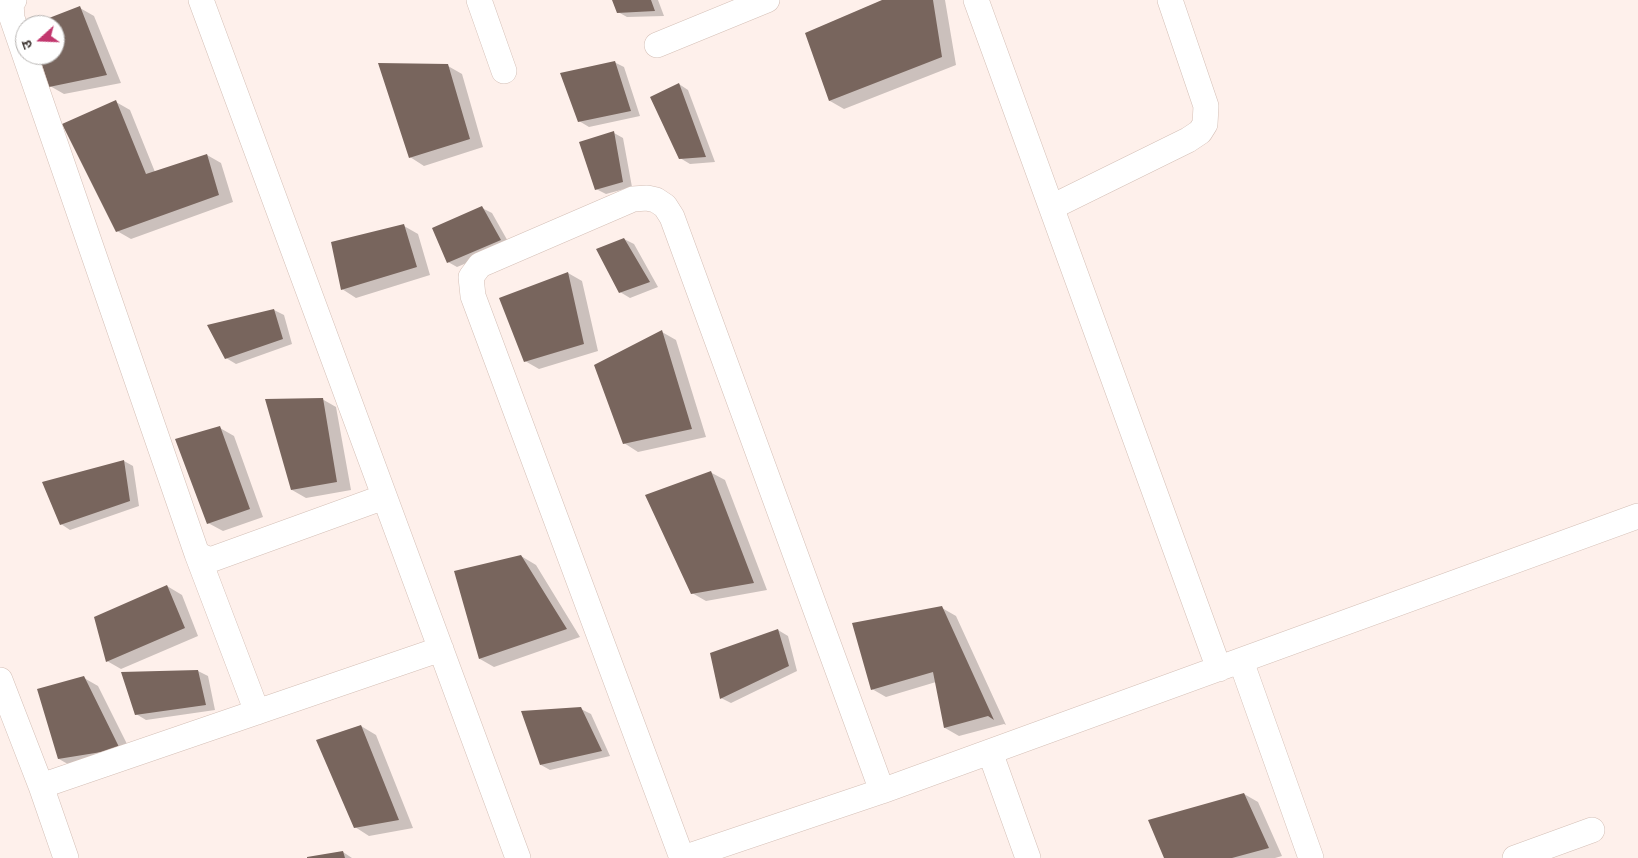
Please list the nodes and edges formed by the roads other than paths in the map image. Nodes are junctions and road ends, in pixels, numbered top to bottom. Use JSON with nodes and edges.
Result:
{"nodes":[{"id":1,"x":14,"y":0,"type":"edge"},
{"id":2,"x":201,"y":0,"type":"edge"},
{"id":3,"x":479,"y":0,"type":"edge"},
{"id":4,"x":767,"y":0,"type":"edge"},
{"id":5,"x":976,"y":0,"type":"edge"},
{"id":6,"x":1170,"y":0,"type":"edge"},
{"id":7,"x":657,"y":45,"type":"dead end"},
{"id":8,"x":504,"y":71,"type":"dead end"},
{"id":9,"x":1052,"y":207,"type":"junction"},
{"id":10,"x":384,"y":497,"type":"junction"},
{"id":11,"x":1638,"y":516,"type":"edge"},
{"id":12,"x":197,"y":554,"type":"junction"},
{"id":13,"x":441,"y":649,"type":"junction"},
{"id":14,"x":1230,"y":665,"type":"junction"},
{"id":15,"x":0,"y":680,"type":"edge"},
{"id":16,"x":256,"y":712,"type":"junction"},
{"id":17,"x":990,"y":752,"type":"junction"},
{"id":18,"x":41,"y":786,"type":"junction"},
{"id":19,"x":882,"y":791,"type":"junction"},
{"id":20,"x":1592,"y":830,"type":"dead end"},
{"id":21,"x":66,"y":858,"type":"edge"},
{"id":22,"x":518,"y":858,"type":"edge"},
{"id":23,"x":683,"y":858,"type":"edge"},
{"id":24,"x":1028,"y":858,"type":"edge"},
{"id":25,"x":1311,"y":858,"type":"edge"},
{"id":26,"x":1515,"y":858,"type":"edge"}],
"edges":[{"from":1,"to":12,"type":"street"},
{"from":2,"to":10,"type":"street"},
{"from":3,"to":8,"type":"street"},
{"from":4,"to":7,"type":"street"},
{"from":5,"to":9,"type":"street"},
{"from":6,"to":9,"type":"street"},
{"from":9,"to":14,"type":"street"},
{"from":10,"to":12,"type":"street"},
{"from":10,"to":13,"type":"street"},
{"from":11,"to":14,"type":"street"},
{"from":12,"to":16,"type":"street"},
{"from":13,"to":16,"type":"street"},
{"from":13,"to":22,"type":"street"},
{"from":14,"to":17,"type":"street"},
{"from":14,"to":25,"type":"street"},
{"from":15,"to":18,"type":"street"},
{"from":16,"to":18,"type":"street"},
{"from":17,"to":19,"type":"street"},
{"from":17,"to":24,"type":"street"},
{"from":18,"to":21,"type":"street"},
{"from":19,"to":23,"type":"street"},
{"from":19,"to":23,"type":"street"},
{"from":20,"to":26,"type":"street"}]}
